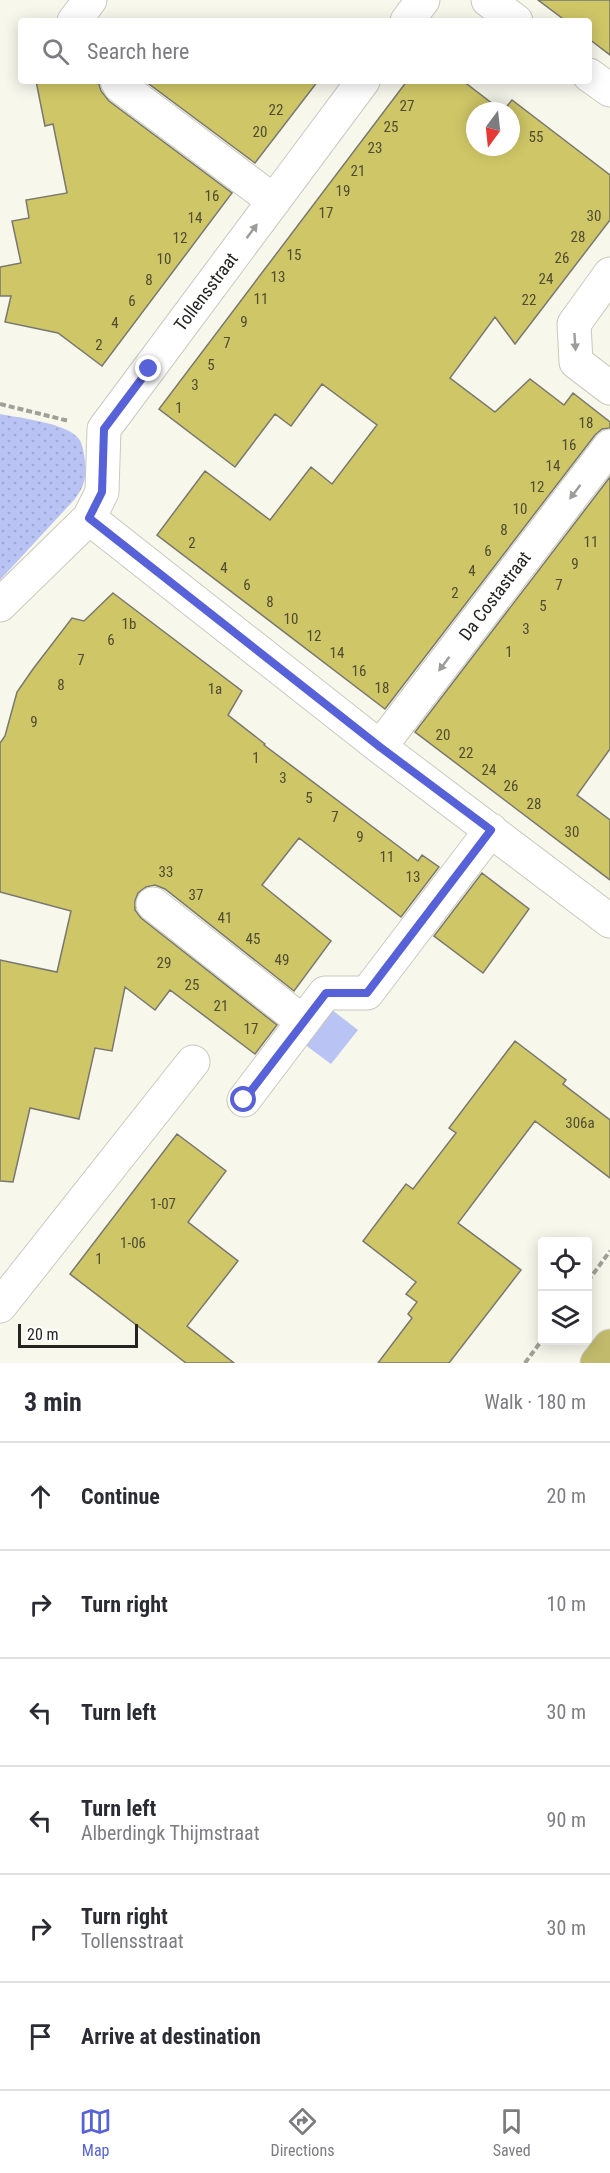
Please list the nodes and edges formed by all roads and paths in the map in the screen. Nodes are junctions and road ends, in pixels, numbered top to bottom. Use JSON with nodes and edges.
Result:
{"nodes":[{"id":1,"x":90,"y":0,"type":"edge"},
{"id":2,"x":423,"y":0,"type":"edge"},
{"id":3,"x":488,"y":0,"type":"edge"},
{"id":4,"x":76,"y":18,"type":"edge"},
{"id":5,"x":409,"y":18,"type":"edge"},
{"id":6,"x":512,"y":18,"type":"edge"},
{"id":7,"x":592,"y":77,"type":"edge"},
{"id":8,"x":119,"y":84,"type":"edge"},
{"id":9,"x":361,"y":84,"type":"edge"},
{"id":10,"x":610,"y":90,"type":"edge"},
{"id":11,"x":274,"y":201,"type":"junction"},
{"id":12,"x":610,"y":274,"type":"edge"},
{"id":13,"x":610,"y":388,"type":"edge"},
{"id":14,"x":0,"y":404,"type":"edge"},
{"id":15,"x":104,"y":429,"type":"junction"},
{"id":16,"x":610,"y":446,"type":"edge"},
{"id":17,"x":89,"y":518,"type":"junction"},
{"id":18,"x":0,"y":605,"type":"edge"},
{"id":19,"x":380,"y":747,"type":"junction"},
{"id":20,"x":491,"y":830,"type":"junction"},
{"id":21,"x":153,"y":904,"type":"dead end"},
{"id":22,"x":610,"y":921,"type":"edge"},
{"id":23,"x":303,"y":1022,"type":"junction"},
{"id":24,"x":193,"y":1062,"type":"dead end"},
{"id":25,"x":244,"y":1100,"type":"dead end"},
{"id":26,"x":610,"y":1251,"type":"edge"},
{"id":27,"x":592,"y":1276,"type":"edge"},
{"id":28,"x":0,"y":1306,"type":"edge"},
{"id":29,"x":539,"y":1345,"type":"edge"},
{"id":30,"x":610,"y":1346,"type":"edge"},
{"id":31,"x":525,"y":1363,"type":"edge"},
{"id":32,"x":597,"y":1363,"type":"edge"}],
"edges":[{"from":1,"to":4,"type":"street"},
{"from":2,"to":5,"type":"street"},
{"from":3,"to":6,"type":"street"},
{"from":7,"to":10,"type":"street"},
{"from":8,"to":11,"type":"street"},
{"from":9,"to":11,"type":"street","name":"Tollensstraat"},
{"from":15,"to":11,"type":"street","name":"Tollensstraat","one_way":true},
{"from":12,"to":13,"type":"street","one_way":true},
{"from":14,"to":15,"type":"path"},
{"from":15,"to":17,"type":"street"},
{"from":16,"to":19,"type":"street","name":"Da Costastraat","one_way":true},
{"from":17,"to":18,"type":"street"},
{"from":17,"to":19,"type":"street"},
{"from":19,"to":20,"type":"street"},
{"from":20,"to":22,"type":"street"},
{"from":20,"to":23,"type":"street"},
{"from":21,"to":23,"type":"street"},
{"from":23,"to":25,"type":"street"},
{"from":24,"to":28,"type":"street"},
{"from":26,"to":27,"type":"path"},
{"from":29,"to":31,"type":"path"},
{"from":30,"to":32,"type":"main road"}]}
